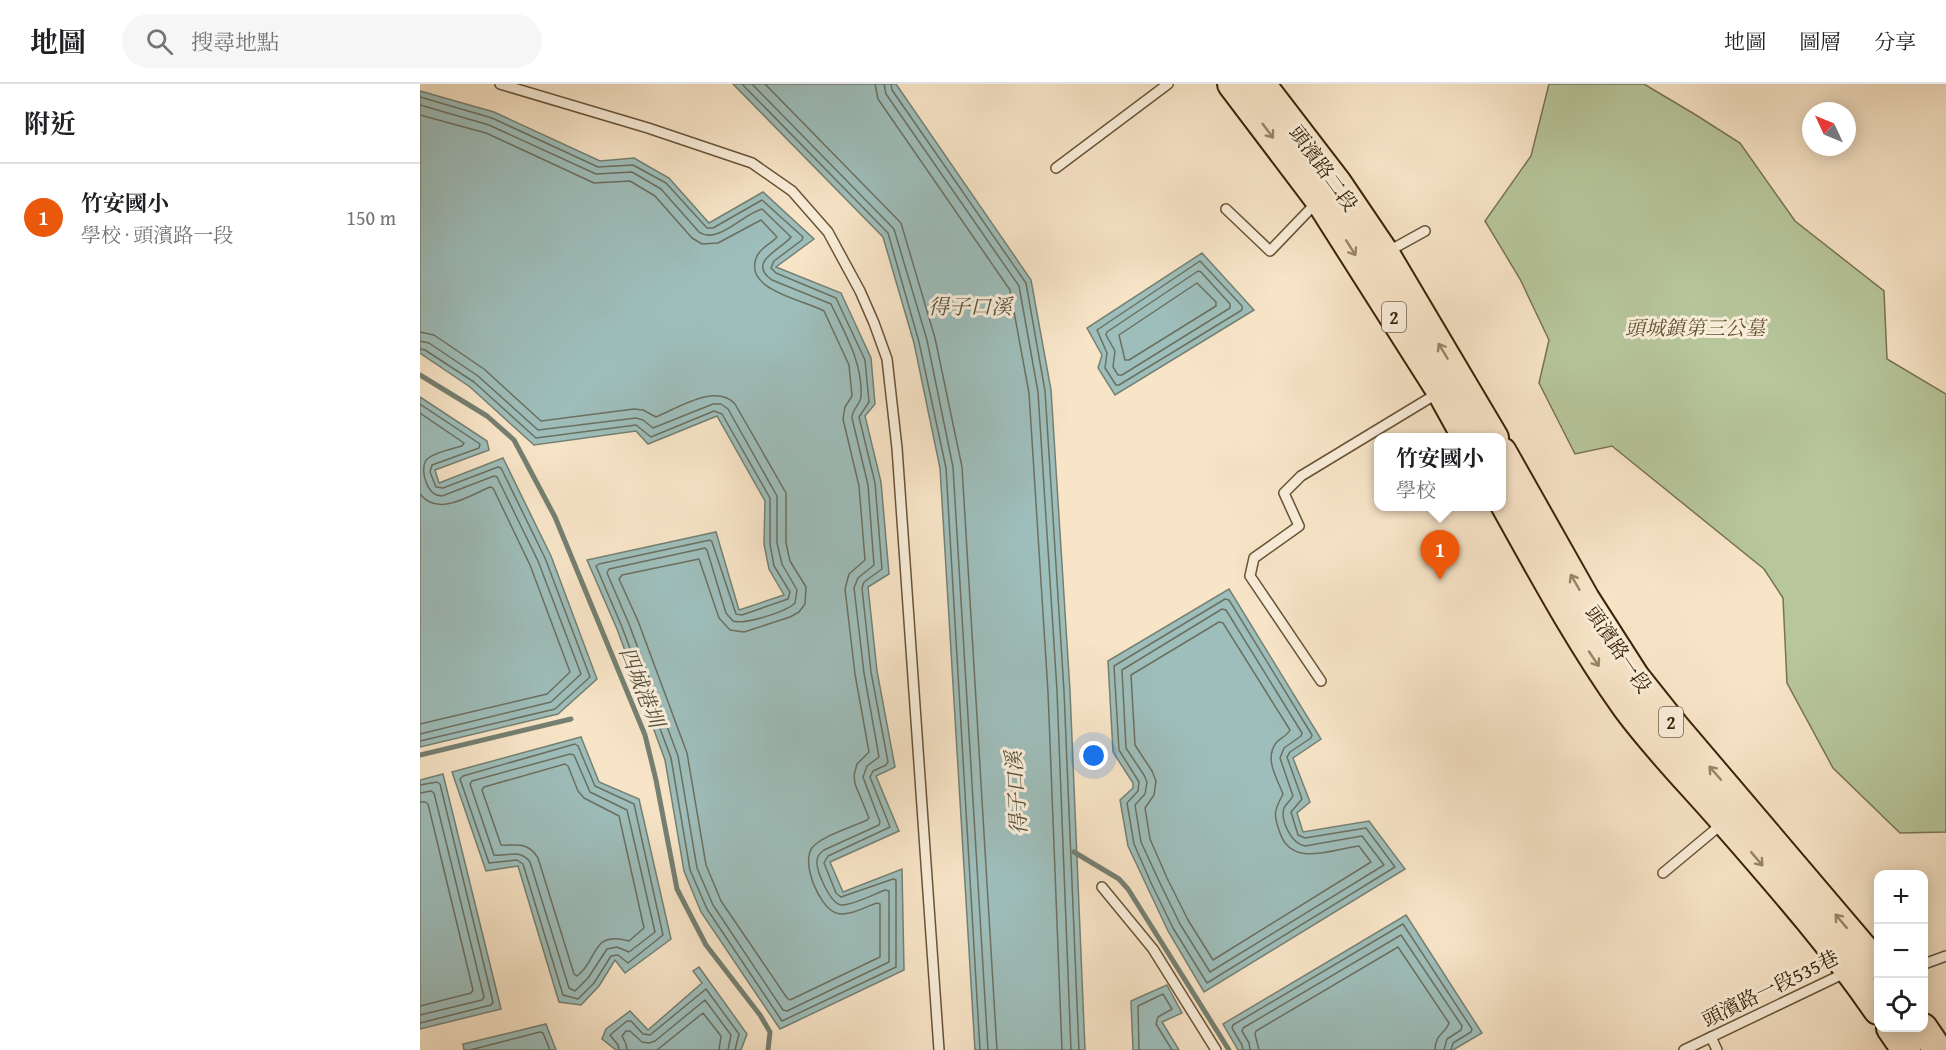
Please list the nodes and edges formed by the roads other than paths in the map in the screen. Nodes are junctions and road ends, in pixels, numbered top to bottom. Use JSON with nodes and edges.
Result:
{"nodes":[{"id":1,"x":500,"y":84,"type":"edge"},
{"id":2,"x":1168,"y":84,"type":"edge"},
{"id":3,"x":1232,"y":84,"type":"edge"},
{"id":4,"x":1261,"y":84,"type":"edge"},
{"id":5,"x":1056,"y":168,"type":"dead end"},
{"id":6,"x":1319,"y":199,"type":"junction"},
{"id":7,"x":1226,"y":209,"type":"dead end"},
{"id":8,"x":1425,"y":231,"type":"dead end"},
{"id":9,"x":1385,"y":254,"type":"junction"},
{"id":10,"x":1450,"y":385,"type":"junction"},
{"id":11,"x":1465,"y":433,"type":"edge"},
{"id":12,"x":1490,"y":433,"type":"edge"},
{"id":13,"x":1506,"y":476,"type":"edge"},
{"id":14,"x":1510,"y":500,"type":"edge"},
{"id":15,"x":1321,"y":681,"type":"dead end"},
{"id":16,"x":1725,"y":821,"type":"junction"},
{"id":17,"x":1663,"y":873,"type":"dead end"},
{"id":18,"x":1102,"y":887,"type":"dead end"},
{"id":19,"x":1946,"y":956,"type":"edge"},
{"id":20,"x":1928,"y":962,"type":"edge"},
{"id":21,"x":1867,"y":976,"type":"edge"},
{"id":22,"x":1894,"y":1032,"type":"edge"},
{"id":23,"x":1926,"y":1032,"type":"edge"},
{"id":24,"x":1711,"y":1037,"type":"junction"},
{"id":25,"x":939,"y":1050,"type":"edge"},
{"id":26,"x":1216,"y":1050,"type":"edge"},
{"id":27,"x":1684,"y":1050,"type":"edge"},
{"id":28,"x":1717,"y":1050,"type":"edge"},
{"id":29,"x":1906,"y":1050,"type":"edge"},
{"id":30,"x":1938,"y":1050,"type":"edge"}],
"edges":[{"from":1,"to":25,"type":"lane"},
{"from":2,"to":5,"type":"lane"},
{"from":3,"to":6,"type":"main road","name":"頭濱路二段","number":"2","one_way":true},
{"from":4,"to":9,"type":"main road","name":"頭濱路二段","number":"2"},
{"from":6,"to":7,"type":"lane"},
{"from":6,"to":10,"type":"main road","number":"2","one_way":true},
{"from":8,"to":9,"type":"lane"},
{"from":10,"to":9,"type":"main road","number":"2","one_way":true},
{"from":10,"to":11,"type":"main road","number":"2"},
{"from":10,"to":12,"type":"main road","number":"2"},
{"from":10,"to":15,"type":"lane"},
{"from":13,"to":14,"type":"main road","name":"頭濱路一段","number":"2"},
{"from":14,"to":16,"type":"main road","name":"頭濱路一段","number":"2","one_way":true},
{"from":21,"to":14,"type":"main road","name":"頭濱路一段","number":"2","one_way":true},
{"from":16,"to":17,"type":"lane"},
{"from":16,"to":21,"type":"main road","name":"頭濱路一段","number":"2","one_way":true},
{"from":18,"to":26,"type":"lane"},
{"from":19,"to":20,"type":"lane"},
{"from":21,"to":24,"type":"lane","name":"頭濱路一段535巷"},
{"from":22,"to":29,"type":"main road"},
{"from":23,"to":30,"type":"main road"},
{"from":24,"to":27,"type":"lane","name":"頭濱路一段535巷"},
{"from":24,"to":28,"type":"lane"}]}
